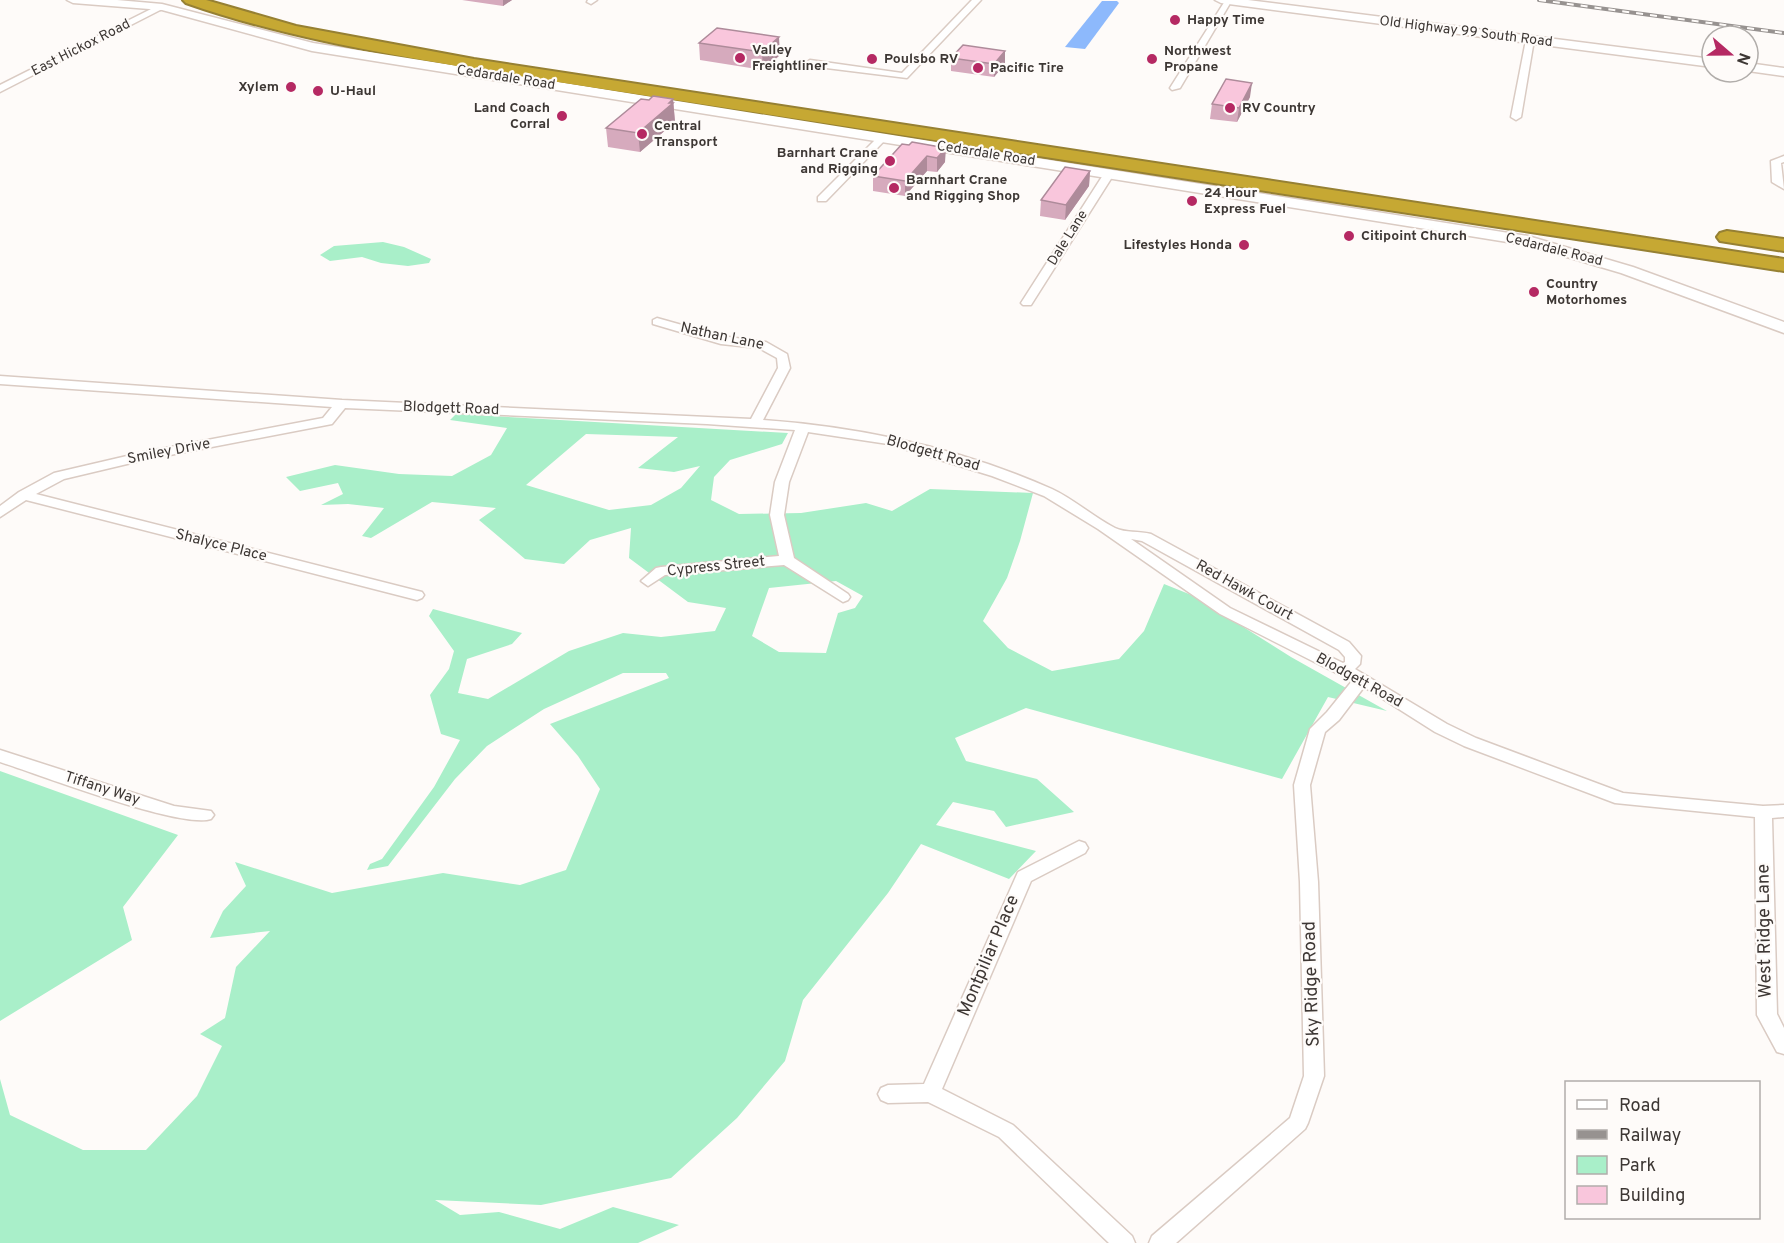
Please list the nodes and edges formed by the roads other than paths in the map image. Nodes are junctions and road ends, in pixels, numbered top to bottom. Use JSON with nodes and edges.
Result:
{"nodes":[{"id":1,"x":73,"y":0,"type":"edge"},
{"id":2,"x":191,"y":0,"type":"edge"},
{"id":3,"x":227,"y":0,"type":"edge"},
{"id":4,"x":977,"y":0,"type":"edge"},
{"id":5,"x":1225,"y":1,"type":"edge"},
{"id":6,"x":162,"y":7,"type":"junction"},
{"id":7,"x":1530,"y":40,"type":"junction"},
{"id":8,"x":1700,"y":61,"type":"edge"},
{"id":9,"x":810,"y":63,"type":"dead end"},
{"id":10,"x":1760,"y":69,"type":"edge"},
{"id":11,"x":1784,"y":72,"type":"edge"},
{"id":12,"x":1175,"y":88,"type":"dead end"},
{"id":13,"x":0,"y":89,"type":"edge"},
{"id":14,"x":1516,"y":117,"type":"dead end"},
{"id":15,"x":882,"y":138,"type":"junction"},
{"id":16,"x":1784,"y":159,"type":"edge"},
{"id":17,"x":1109,"y":174,"type":"junction"},
{"id":18,"x":1265,"y":175,"type":"junction"},
{"id":19,"x":1784,"y":186,"type":"edge"},
{"id":20,"x":822,"y":199,"type":"dead end"},
{"id":21,"x":1512,"y":225,"type":"junction"},
{"id":22,"x":1784,"y":245,"type":"edge"},
{"id":23,"x":1784,"y":254,"type":"edge"},
{"id":24,"x":1784,"y":265,"type":"edge"},
{"id":25,"x":1784,"y":275,"type":"edge"},
{"id":26,"x":1027,"y":303,"type":"dead end"},
{"id":27,"x":657,"y":322,"type":"dead end"},
{"id":28,"x":1784,"y":328,"type":"edge"},
{"id":29,"x":0,"y":380,"type":"edge"},
{"id":30,"x":342,"y":404,"type":"junction"},
{"id":31,"x":755,"y":423,"type":"junction"},
{"id":32,"x":803,"y":428,"type":"junction"},
{"id":33,"x":24,"y":495,"type":"junction"},
{"id":34,"x":0,"y":513,"type":"edge"},
{"id":35,"x":1113,"y":533,"type":"junction"},
{"id":36,"x":787,"y":560,"type":"junction"},
{"id":37,"x":648,"y":581,"type":"dead end"},
{"id":38,"x":417,"y":595,"type":"dead end"},
{"id":39,"x":843,"y":597,"type":"dead end"},
{"id":40,"x":1344,"y":670,"type":"junction"},
{"id":41,"x":1362,"y":679,"type":"junction"},
{"id":42,"x":0,"y":756,"type":"edge"},
{"id":43,"x":1784,"y":811,"type":"edge"},
{"id":44,"x":1763,"y":812,"type":"junction"},
{"id":45,"x":205,"y":815,"type":"dead end"},
{"id":46,"x":1079,"y":848,"type":"dead end"},
{"id":47,"x":1784,"y":1046,"type":"edge"},
{"id":48,"x":930,"y":1093,"type":"junction"},
{"id":49,"x":888,"y":1094,"type":"dead end"},
{"id":50,"x":1124,"y":1243,"type":"edge"},
{"id":51,"x":1160,"y":1243,"type":"edge"}],
"edges":[{"from":1,"to":6,"type":"street","name":"Cedardale Road"},
{"from":2,"to":21,"type":"highway"},
{"from":3,"to":18,"type":"highway"},
{"from":4,"to":9,"type":"street"},
{"from":5,"to":7,"type":"street","name":"Old Highway 99 South Road"},
{"from":5,"to":12,"type":"street"},
{"from":6,"to":13,"type":"street","name":"East Hickox Road"},
{"from":6,"to":15,"type":"street","name":"Cedardale Road"},
{"from":7,"to":8,"type":"street","name":"Old Highway 99 South Road"},
{"from":7,"to":14,"type":"street"},
{"from":10,"to":11,"type":"street"},
{"from":15,"to":17,"type":"street","name":"Cedardale Road"},
{"from":15,"to":20,"type":"street"},
{"from":16,"to":19,"type":"street"},
{"from":17,"to":26,"type":"street","name":"Dale Lane"},
{"from":17,"to":28,"type":"street","name":"Cedardale Road"},
{"from":18,"to":22,"type":"highway"},
{"from":18,"to":23,"type":"highway"},
{"from":21,"to":24,"type":"highway"},
{"from":21,"to":25,"type":"highway"},
{"from":27,"to":31,"type":"street","name":"Nathan Lane"},
{"from":29,"to":30,"type":"street","name":"Blodgett Road"},
{"from":30,"to":31,"type":"street","name":"Blodgett Road"},
{"from":30,"to":33,"type":"street","name":"Smiley Drive"},
{"from":31,"to":32,"type":"street","name":"Blodgett Road"},
{"from":32,"to":35,"type":"street","name":"Blodgett Road"},
{"from":32,"to":36,"type":"street"},
{"from":33,"to":34,"type":"street","name":"Smiley Drive"},
{"from":33,"to":38,"type":"street","name":"Shalyce Place"},
{"from":35,"to":40,"type":"street","name":"Blodgett Road"},
{"from":35,"to":40,"type":"street","name":"Red Hawk Court"},
{"from":36,"to":37,"type":"street","name":"Cypress Street"},
{"from":36,"to":39,"type":"street"},
{"from":40,"to":41,"type":"street","name":"Blodgett Road"},
{"from":41,"to":44,"type":"street","name":"Blodgett Road"},
{"from":41,"to":51,"type":"street","name":"Sky Ridge Road"},
{"from":42,"to":45,"type":"street","name":"Tiffany Way"},
{"from":43,"to":44,"type":"street","name":"Blodgett Road"},
{"from":44,"to":47,"type":"street","name":"West Ridge Lane"},
{"from":46,"to":48,"type":"street","name":"Montpiliar Place"},
{"from":48,"to":49,"type":"street"},
{"from":48,"to":50,"type":"street"}]}
